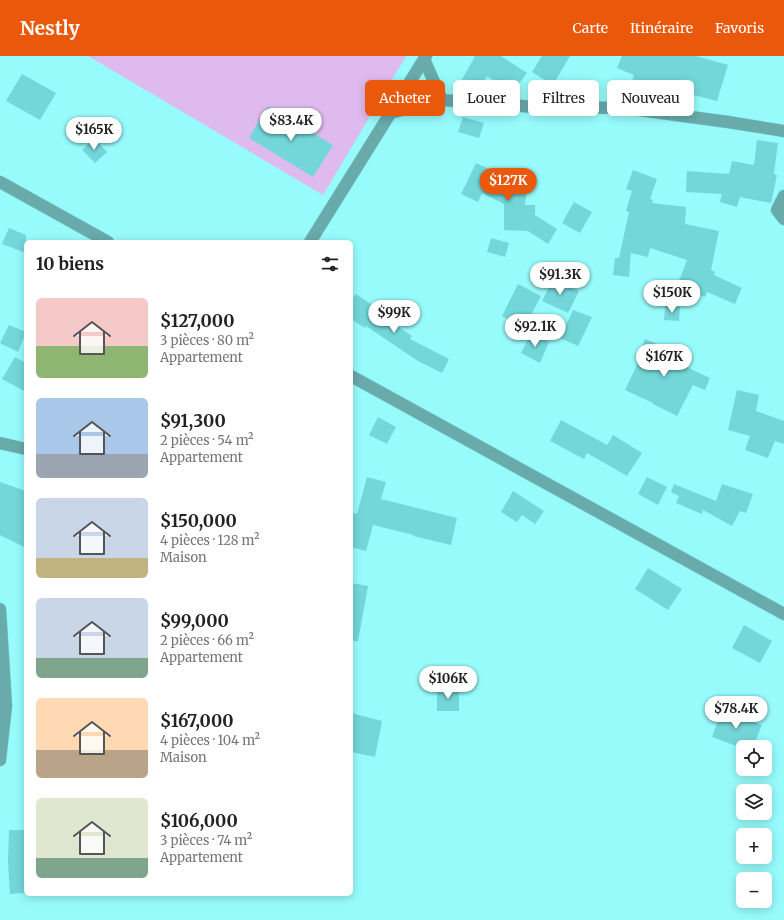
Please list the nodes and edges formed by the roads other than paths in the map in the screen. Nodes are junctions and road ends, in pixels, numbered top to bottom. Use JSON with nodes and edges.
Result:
{"nodes":[{"id":1,"x":425,"y":58,"type":"edge"},
{"id":2,"x":411,"y":80,"type":"edge"},
{"id":3,"x":434,"y":80,"type":"edge"},
{"id":4,"x":445,"y":100,"type":"edge"},
{"id":5,"x":388,"y":116,"type":"edge"},
{"id":6,"x":784,"y":131,"type":"edge"},
{"id":7,"x":0,"y":182,"type":"edge"},
{"id":8,"x":784,"y":196,"type":"edge"},
{"id":9,"x":784,"y":219,"type":"edge"},
{"id":10,"x":104,"y":240,"type":"edge"},
{"id":11,"x":311,"y":240,"type":"edge"},
{"id":12,"x":353,"y":377,"type":"edge"},
{"id":13,"x":0,"y":443,"type":"edge"},
{"id":14,"x":24,"y":449,"type":"edge"},
{"id":15,"x":0,"y":610,"type":"edge"},
{"id":16,"x":784,"y":614,"type":"edge"},
{"id":17,"x":0,"y":760,"type":"edge"}],
"edges":[{"from":1,"to":2,"type":"street"},
{"from":1,"to":3,"type":"street"},
{"from":4,"to":6,"type":"street"},
{"from":5,"to":11,"type":"street"},
{"from":7,"to":10,"type":"street"},
{"from":8,"to":9,"type":"street"},
{"from":12,"to":16,"type":"street"},
{"from":13,"to":14,"type":"street"},
{"from":15,"to":17,"type":"street"}]}
